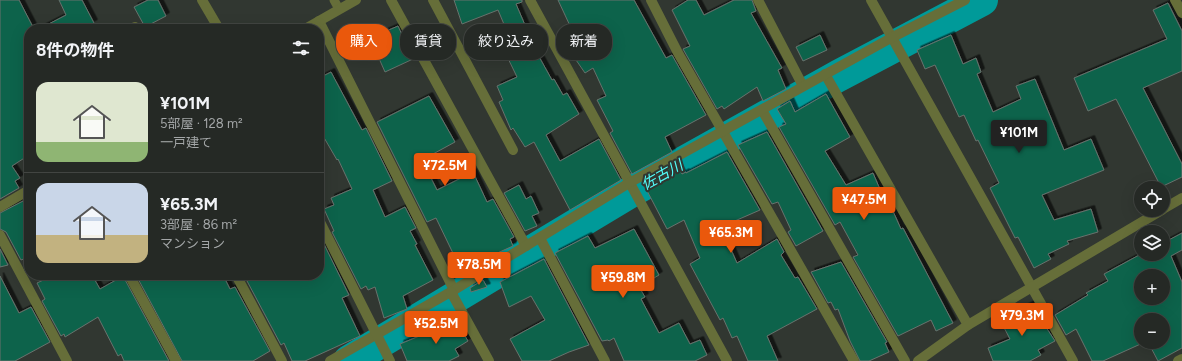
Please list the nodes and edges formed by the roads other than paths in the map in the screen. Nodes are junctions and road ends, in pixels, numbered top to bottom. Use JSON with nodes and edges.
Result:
{"nodes":[{"id":1,"x":202,"y":0,"type":"edge"},
{"id":2,"x":334,"y":0,"type":"edge"},
{"id":3,"x":356,"y":0,"type":"edge"},
{"id":4,"x":391,"y":0,"type":"edge"},
{"id":5,"x":433,"y":0,"type":"edge"},
{"id":6,"x":530,"y":0,"type":"edge"},
{"id":7,"x":651,"y":0,"type":"edge"},
{"id":8,"x":758,"y":0,"type":"edge"},
{"id":9,"x":871,"y":0,"type":"edge"},
{"id":10,"x":965,"y":0,"type":"edge"},
{"id":11,"x":1175,"y":0,"type":"edge"},
{"id":12,"x":339,"y":9,"type":"junction"},
{"id":13,"x":1182,"y":13,"type":"edge"},
{"id":14,"x":319,"y":21,"type":"junction"},
{"id":15,"x":216,"y":24,"type":"edge"},
{"id":16,"x":314,"y":24,"type":"edge"},
{"id":17,"x":320,"y":24,"type":"edge"},
{"id":18,"x":324,"y":31,"type":"edge"},
{"id":19,"x":892,"y":39,"type":"junction"},
{"id":20,"x":826,"y":76,"type":"junction"},
{"id":21,"x":803,"y":86,"type":"junction"},
{"id":22,"x":765,"y":115,"type":"junction"},
{"id":23,"x":726,"y":136,"type":"junction"},
{"id":24,"x":512,"y":150,"type":"dead end"},
{"id":25,"x":632,"y":188,"type":"junction"},
{"id":26,"x":24,"y":193,"type":"edge"},
{"id":27,"x":1182,"y":198,"type":"edge"},
{"id":28,"x":1170,"y":205,"type":"edge"},
{"id":29,"x":0,"y":207,"type":"edge"},
{"id":30,"x":1150,"y":217,"type":"edge"},
{"id":31,"x":324,"y":230,"type":"edge"},
{"id":32,"x":0,"y":235,"type":"edge"},
{"id":33,"x":541,"y":240,"type":"junction"},
{"id":34,"x":526,"y":246,"type":"junction"},
{"id":35,"x":132,"y":280,"type":"edge"},
{"id":36,"x":239,"y":280,"type":"edge"},
{"id":37,"x":1030,"y":286,"type":"junction"},
{"id":38,"x":454,"y":295,"type":"junction"},
{"id":39,"x":968,"y":325,"type":"junction"},
{"id":40,"x":380,"y":340,"type":"junction"},
{"id":41,"x":1182,"y":359,"type":"edge"},
{"id":42,"x":67,"y":361,"type":"edge"},
{"id":43,"x":176,"y":361,"type":"edge"},
{"id":44,"x":282,"y":361,"type":"edge"},
{"id":45,"x":330,"y":361,"type":"edge"},
{"id":46,"x":390,"y":361,"type":"edge"},
{"id":47,"x":489,"y":361,"type":"edge"},
{"id":48,"x":605,"y":361,"type":"edge"},
{"id":49,"x":727,"y":361,"type":"edge"},
{"id":50,"x":854,"y":361,"type":"edge"},
{"id":51,"x":905,"y":361,"type":"edge"},
{"id":52,"x":918,"y":361,"type":"edge"},
{"id":53,"x":1073,"y":361,"type":"edge"},
{"id":54,"x":1178,"y":361,"type":"edge"}],
"edges":[{"from":1,"to":15,"type":"street"},
{"from":2,"to":12,"type":"lane"},
{"from":3,"to":12,"type":"street"},
{"from":4,"to":34,"type":"street"},
{"from":5,"to":24,"type":"street"},
{"from":6,"to":25,"type":"street"},
{"from":7,"to":23,"type":"street"},
{"from":8,"to":21,"type":"street"},
{"from":9,"to":19,"type":"street"},
{"from":10,"to":19,"type":"street"},
{"from":11,"to":13,"type":"street"},
{"from":12,"to":14,"type":"street"},
{"from":14,"to":16,"type":"street"},
{"from":14,"to":17,"type":"street"},
{"from":18,"to":38,"type":"street"},
{"from":19,"to":20,"type":"street"},
{"from":19,"to":37,"type":"street"},
{"from":20,"to":21,"type":"street"},
{"from":20,"to":39,"type":"street"},
{"from":21,"to":22,"type":"street"},
{"from":22,"to":23,"type":"street"},
{"from":22,"to":51,"type":"street"},
{"from":23,"to":25,"type":"street"},
{"from":23,"to":50,"type":"street"},
{"from":25,"to":33,"type":"street"},
{"from":25,"to":49,"type":"street"},
{"from":26,"to":29,"type":"street"},
{"from":27,"to":28,"type":"street"},
{"from":30,"to":37,"type":"street"},
{"from":31,"to":40,"type":"street"},
{"from":32,"to":42,"type":"street"},
{"from":33,"to":34,"type":"street"},
{"from":33,"to":48,"type":"street"},
{"from":34,"to":38,"type":"street"},
{"from":35,"to":43,"type":"street"},
{"from":36,"to":44,"type":"street"},
{"from":37,"to":39,"type":"street"},
{"from":37,"to":53,"type":"street"},
{"from":38,"to":40,"type":"street"},
{"from":38,"to":47,"type":"street"},
{"from":39,"to":52,"type":"street"},
{"from":40,"to":45,"type":"street"},
{"from":40,"to":46,"type":"street"},
{"from":41,"to":54,"type":"street"}]}
